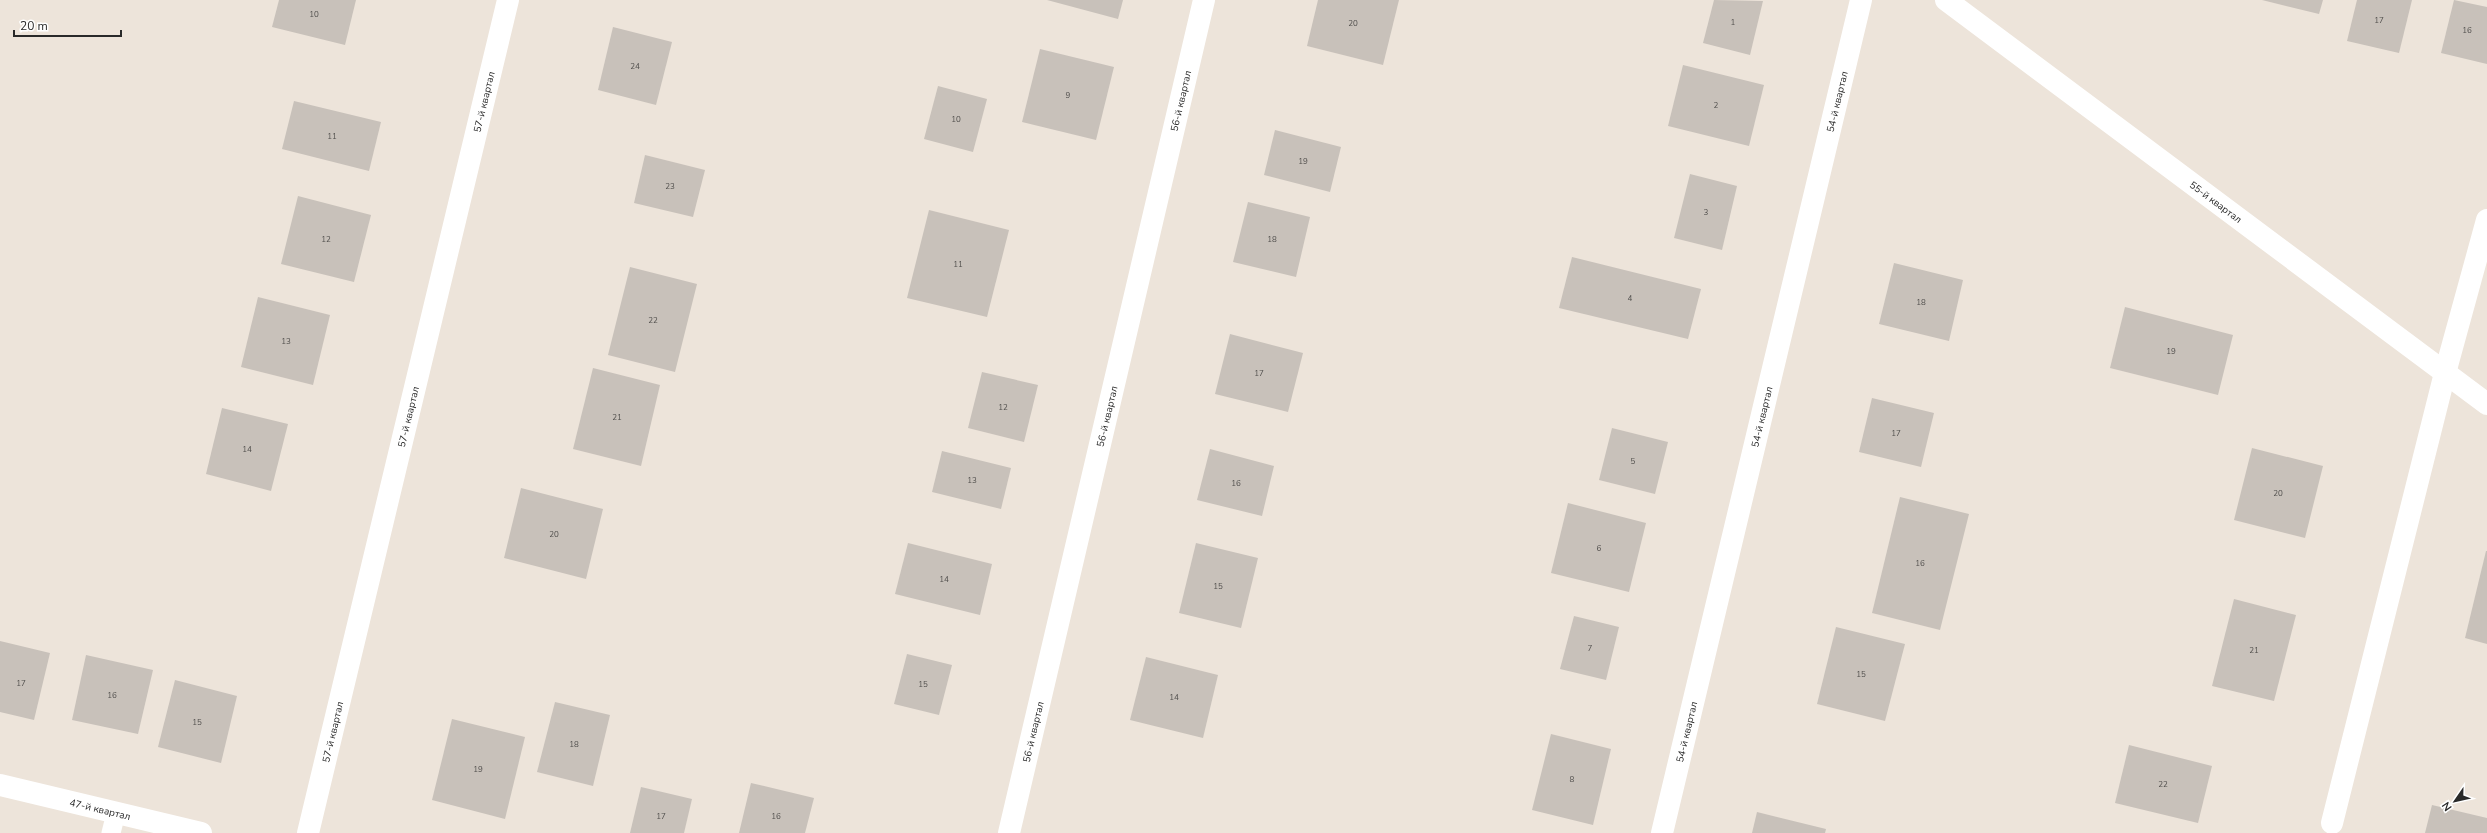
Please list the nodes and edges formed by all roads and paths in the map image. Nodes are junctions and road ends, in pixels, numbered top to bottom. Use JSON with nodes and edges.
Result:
{"nodes":[{"id":1,"x":508,"y":0,"type":"edge"},
{"id":2,"x":1204,"y":0,"type":"edge"},
{"id":3,"x":1861,"y":0,"type":"edge"},
{"id":4,"x":1946,"y":0,"type":"edge"},
{"id":5,"x":2487,"y":220,"type":"edge"},
{"id":6,"x":2445,"y":373,"type":"junction"},
{"id":7,"x":2487,"y":404,"type":"edge"},
{"id":8,"x":0,"y":785,"type":"edge"},
{"id":9,"x":113,"y":823,"type":"edge"},
{"id":10,"x":2332,"y":823,"type":"dead end"},
{"id":11,"x":201,"y":833,"type":"edge"},
{"id":12,"x":308,"y":833,"type":"edge"},
{"id":13,"x":1009,"y":833,"type":"edge"},
{"id":14,"x":1662,"y":833,"type":"edge"}],
"edges":[{"from":1,"to":12,"type":"street","name":"57-й квартал"},
{"from":2,"to":13,"type":"street","name":"56-й квартал"},
{"from":3,"to":14,"type":"street","name":"54-й квартал"},
{"from":4,"to":6,"type":"street","name":"55-й квартал"},
{"from":5,"to":6,"type":"street"},
{"from":6,"to":7,"type":"street","name":"55-й квартал"},
{"from":6,"to":10,"type":"street"},
{"from":8,"to":9,"type":"street","name":"47-й квартал"},
{"from":9,"to":11,"type":"street","name":"47-й квартал"}]}
